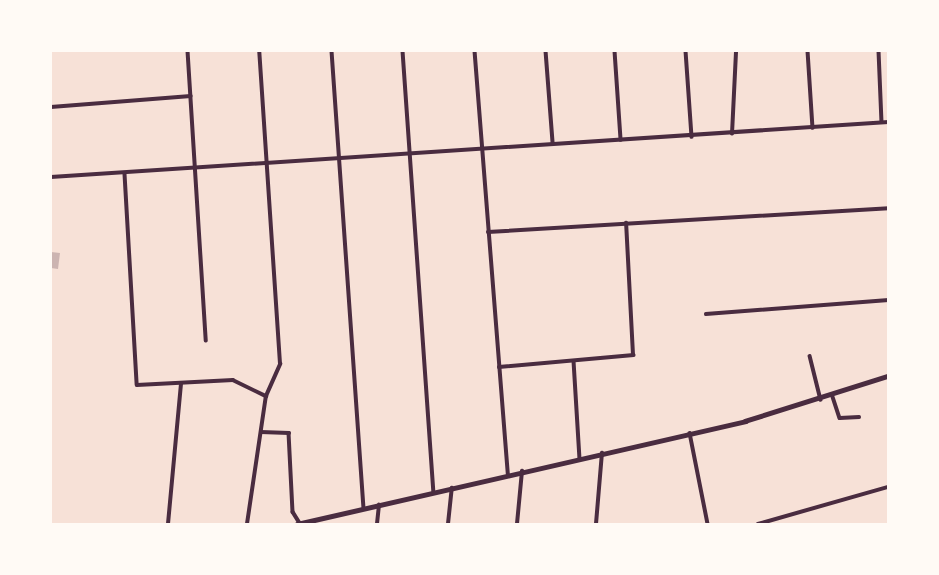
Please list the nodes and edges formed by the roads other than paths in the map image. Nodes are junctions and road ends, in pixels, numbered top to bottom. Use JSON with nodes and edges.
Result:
{"nodes":[{"id":1,"x":188,"y":51,"type":"edge"},
{"id":2,"x":259,"y":51,"type":"edge"},
{"id":3,"x":332,"y":51,"type":"edge"},
{"id":4,"x":403,"y":51,"type":"edge"},
{"id":5,"x":475,"y":51,"type":"edge"},
{"id":6,"x":546,"y":51,"type":"edge"},
{"id":7,"x":615,"y":51,"type":"edge"},
{"id":8,"x":686,"y":51,"type":"edge"},
{"id":9,"x":736,"y":51,"type":"edge"},
{"id":10,"x":808,"y":51,"type":"edge"},
{"id":11,"x":879,"y":51,"type":"edge"},
{"id":12,"x":191,"y":96,"type":"junction"},
{"id":13,"x":51,"y":107,"type":"edge"},
{"id":14,"x":882,"y":122,"type":"junction"},
{"id":15,"x":888,"y":122,"type":"edge"},
{"id":16,"x":813,"y":128,"type":"junction"},
{"id":17,"x":732,"y":134,"type":"junction"},
{"id":18,"x":692,"y":137,"type":"junction"},
{"id":19,"x":621,"y":140,"type":"junction"},
{"id":20,"x":553,"y":143,"type":"junction"},
{"id":21,"x":481,"y":147,"type":"junction"},
{"id":22,"x":409,"y":153,"type":"junction"},
{"id":23,"x":339,"y":158,"type":"junction"},
{"id":24,"x":267,"y":163,"type":"junction"},
{"id":25,"x":196,"y":168,"type":"junction"},
{"id":26,"x":125,"y":174,"type":"junction"},
{"id":27,"x":51,"y":177,"type":"edge"},
{"id":28,"x":888,"y":208,"type":"edge"},
{"id":29,"x":626,"y":222,"type":"junction"},
{"id":30,"x":488,"y":232,"type":"junction"},
{"id":31,"x":888,"y":300,"type":"edge"},
{"id":32,"x":706,"y":314,"type":"dead end"},
{"id":33,"x":206,"y":340,"type":"dead end"},
{"id":34,"x":810,"y":356,"type":"dead end"},
{"id":35,"x":574,"y":361,"type":"junction"},
{"id":36,"x":499,"y":368,"type":"junction"},
{"id":37,"x":888,"y":376,"type":"edge"},
{"id":38,"x":181,"y":383,"type":"junction"},
{"id":39,"x":266,"y":396,"type":"junction"},
{"id":40,"x":833,"y":397,"type":"junction"},
{"id":41,"x":821,"y":400,"type":"junction"},
{"id":42,"x":859,"y":416,"type":"dead end"},
{"id":43,"x":261,"y":432,"type":"junction"},
{"id":44,"x":690,"y":433,"type":"junction"},
{"id":45,"x":602,"y":453,"type":"junction"},
{"id":46,"x":580,"y":458,"type":"junction"},
{"id":47,"x":522,"y":471,"type":"junction"},
{"id":48,"x":508,"y":474,"type":"junction"},
{"id":49,"x":452,"y":487,"type":"junction"},
{"id":50,"x":888,"y":487,"type":"edge"},
{"id":51,"x":434,"y":491,"type":"junction"},
{"id":52,"x":379,"y":503,"type":"junction"},
{"id":53,"x":365,"y":507,"type":"junction"},
{"id":54,"x":303,"y":523,"type":"edge"},
{"id":55,"x":167,"y":524,"type":"edge"},
{"id":56,"x":247,"y":524,"type":"edge"},
{"id":57,"x":377,"y":524,"type":"edge"},
{"id":58,"x":449,"y":524,"type":"edge"},
{"id":59,"x":517,"y":524,"type":"edge"},
{"id":60,"x":596,"y":524,"type":"edge"},
{"id":61,"x":708,"y":524,"type":"edge"},
{"id":62,"x":758,"y":524,"type":"edge"}],
"edges":[{"from":1,"to":12,"type":"street"},
{"from":2,"to":24,"type":"street"},
{"from":3,"to":23,"type":"street"},
{"from":4,"to":22,"type":"street"},
{"from":5,"to":21,"type":"street"},
{"from":6,"to":20,"type":"street"},
{"from":7,"to":19,"type":"street"},
{"from":8,"to":18,"type":"street"},
{"from":9,"to":17,"type":"street"},
{"from":10,"to":16,"type":"street"},
{"from":11,"to":14,"type":"street"},
{"from":12,"to":13,"type":"street"},
{"from":12,"to":25,"type":"street"},
{"from":14,"to":15,"type":"street"},
{"from":14,"to":16,"type":"street"},
{"from":16,"to":17,"type":"street"},
{"from":17,"to":18,"type":"street"},
{"from":18,"to":19,"type":"street"},
{"from":19,"to":20,"type":"street"},
{"from":20,"to":21,"type":"street"},
{"from":21,"to":22,"type":"street"},
{"from":21,"to":30,"type":"street"},
{"from":22,"to":23,"type":"street"},
{"from":22,"to":51,"type":"street"},
{"from":23,"to":24,"type":"street"},
{"from":23,"to":53,"type":"street"},
{"from":24,"to":25,"type":"street"},
{"from":24,"to":39,"type":"street"},
{"from":25,"to":26,"type":"street"},
{"from":25,"to":33,"type":"street"},
{"from":26,"to":27,"type":"street"},
{"from":26,"to":38,"type":"street"},
{"from":28,"to":29,"type":"street"},
{"from":29,"to":30,"type":"street"},
{"from":29,"to":35,"type":"street"},
{"from":30,"to":36,"type":"street"},
{"from":31,"to":32,"type":"street"},
{"from":34,"to":41,"type":"street"},
{"from":35,"to":36,"type":"street"},
{"from":35,"to":46,"type":"street"},
{"from":36,"to":48,"type":"street"},
{"from":37,"to":40,"type":"street"},
{"from":38,"to":39,"type":"street"},
{"from":38,"to":55,"type":"street"},
{"from":39,"to":43,"type":"street"},
{"from":40,"to":41,"type":"street"},
{"from":40,"to":42,"type":"street"},
{"from":41,"to":44,"type":"street"},
{"from":43,"to":54,"type":"street"},
{"from":43,"to":56,"type":"street"},
{"from":44,"to":45,"type":"street"},
{"from":44,"to":61,"type":"street"},
{"from":45,"to":46,"type":"street"},
{"from":45,"to":60,"type":"street"},
{"from":46,"to":47,"type":"street"},
{"from":47,"to":48,"type":"street"},
{"from":47,"to":59,"type":"street"},
{"from":48,"to":49,"type":"street"},
{"from":49,"to":51,"type":"street"},
{"from":49,"to":58,"type":"street"},
{"from":50,"to":62,"type":"street"},
{"from":51,"to":52,"type":"street"},
{"from":52,"to":53,"type":"street"},
{"from":52,"to":57,"type":"street"},
{"from":53,"to":54,"type":"street"}]}
